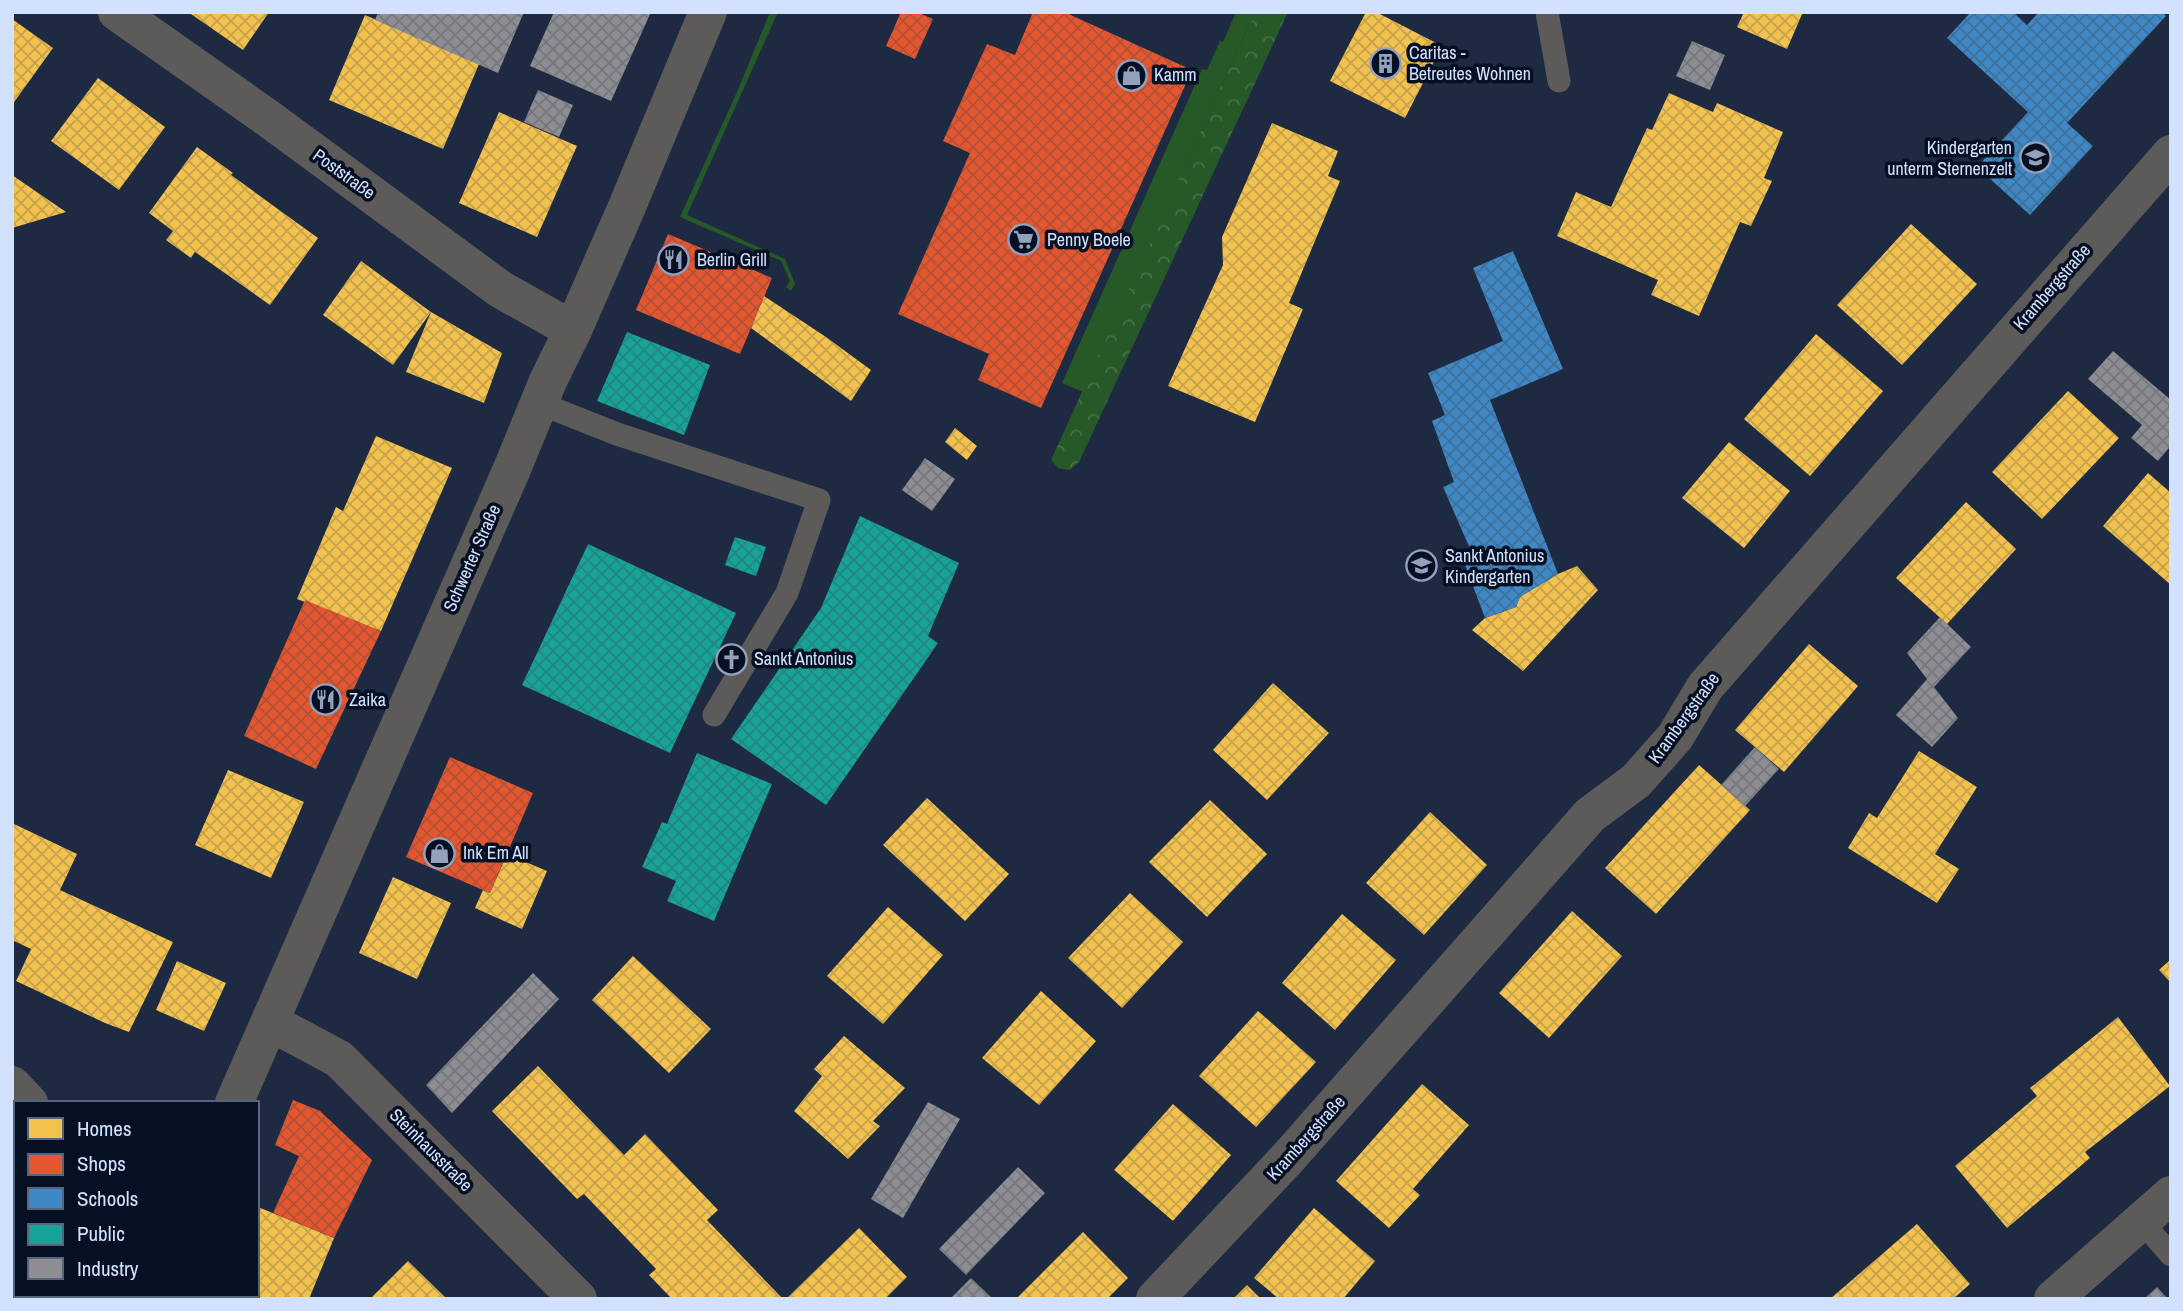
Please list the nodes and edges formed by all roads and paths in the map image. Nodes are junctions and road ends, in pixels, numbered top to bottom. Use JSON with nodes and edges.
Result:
{"nodes":[{"id":1,"x":117,"y":12,"type":"edge"},
{"id":2,"x":708,"y":12,"type":"edge"},
{"id":3,"x":1547,"y":12,"type":"edge"},
{"id":4,"x":1559,"y":81,"type":"dead end"},
{"id":5,"x":2171,"y":154,"type":"edge"},
{"id":6,"x":573,"y":330,"type":"junction"},
{"id":7,"x":539,"y":402,"type":"junction"},
{"id":8,"x":714,"y":715,"type":"dead end"},
{"id":9,"x":270,"y":1022,"type":"junction"},
{"id":10,"x":12,"y":1085,"type":"edge"},
{"id":11,"x":27,"y":1101,"type":"edge"},
{"id":12,"x":235,"y":1101,"type":"edge"},
{"id":13,"x":2171,"y":1195,"type":"edge"},
{"id":14,"x":2141,"y":1221,"type":"junction"},
{"id":15,"x":2171,"y":1255,"type":"edge"},
{"id":16,"x":578,"y":1299,"type":"edge"},
{"id":17,"x":1155,"y":1299,"type":"edge"},
{"id":18,"x":2053,"y":1299,"type":"edge"}],
"edges":[{"from":1,"to":6,"type":"street","name":"Poststraße"},
{"from":2,"to":6,"type":"street","name":"Schwerter Straße"},
{"from":3,"to":4,"type":"lane"},
{"from":5,"to":17,"type":"street","name":"Krambergstraße"},
{"from":6,"to":7,"type":"street","name":"Schwerter Straße"},
{"from":7,"to":8,"type":"lane"},
{"from":7,"to":9,"type":"street","name":"Schwerter Straße"},
{"from":9,"to":12,"type":"street","name":"Schwerter Straße"},
{"from":9,"to":16,"type":"street","name":"Steinhausstraße"},
{"from":10,"to":11,"type":"street"},
{"from":13,"to":14,"type":"street"},
{"from":14,"to":15,"type":"lane"},
{"from":14,"to":18,"type":"street"}]}
